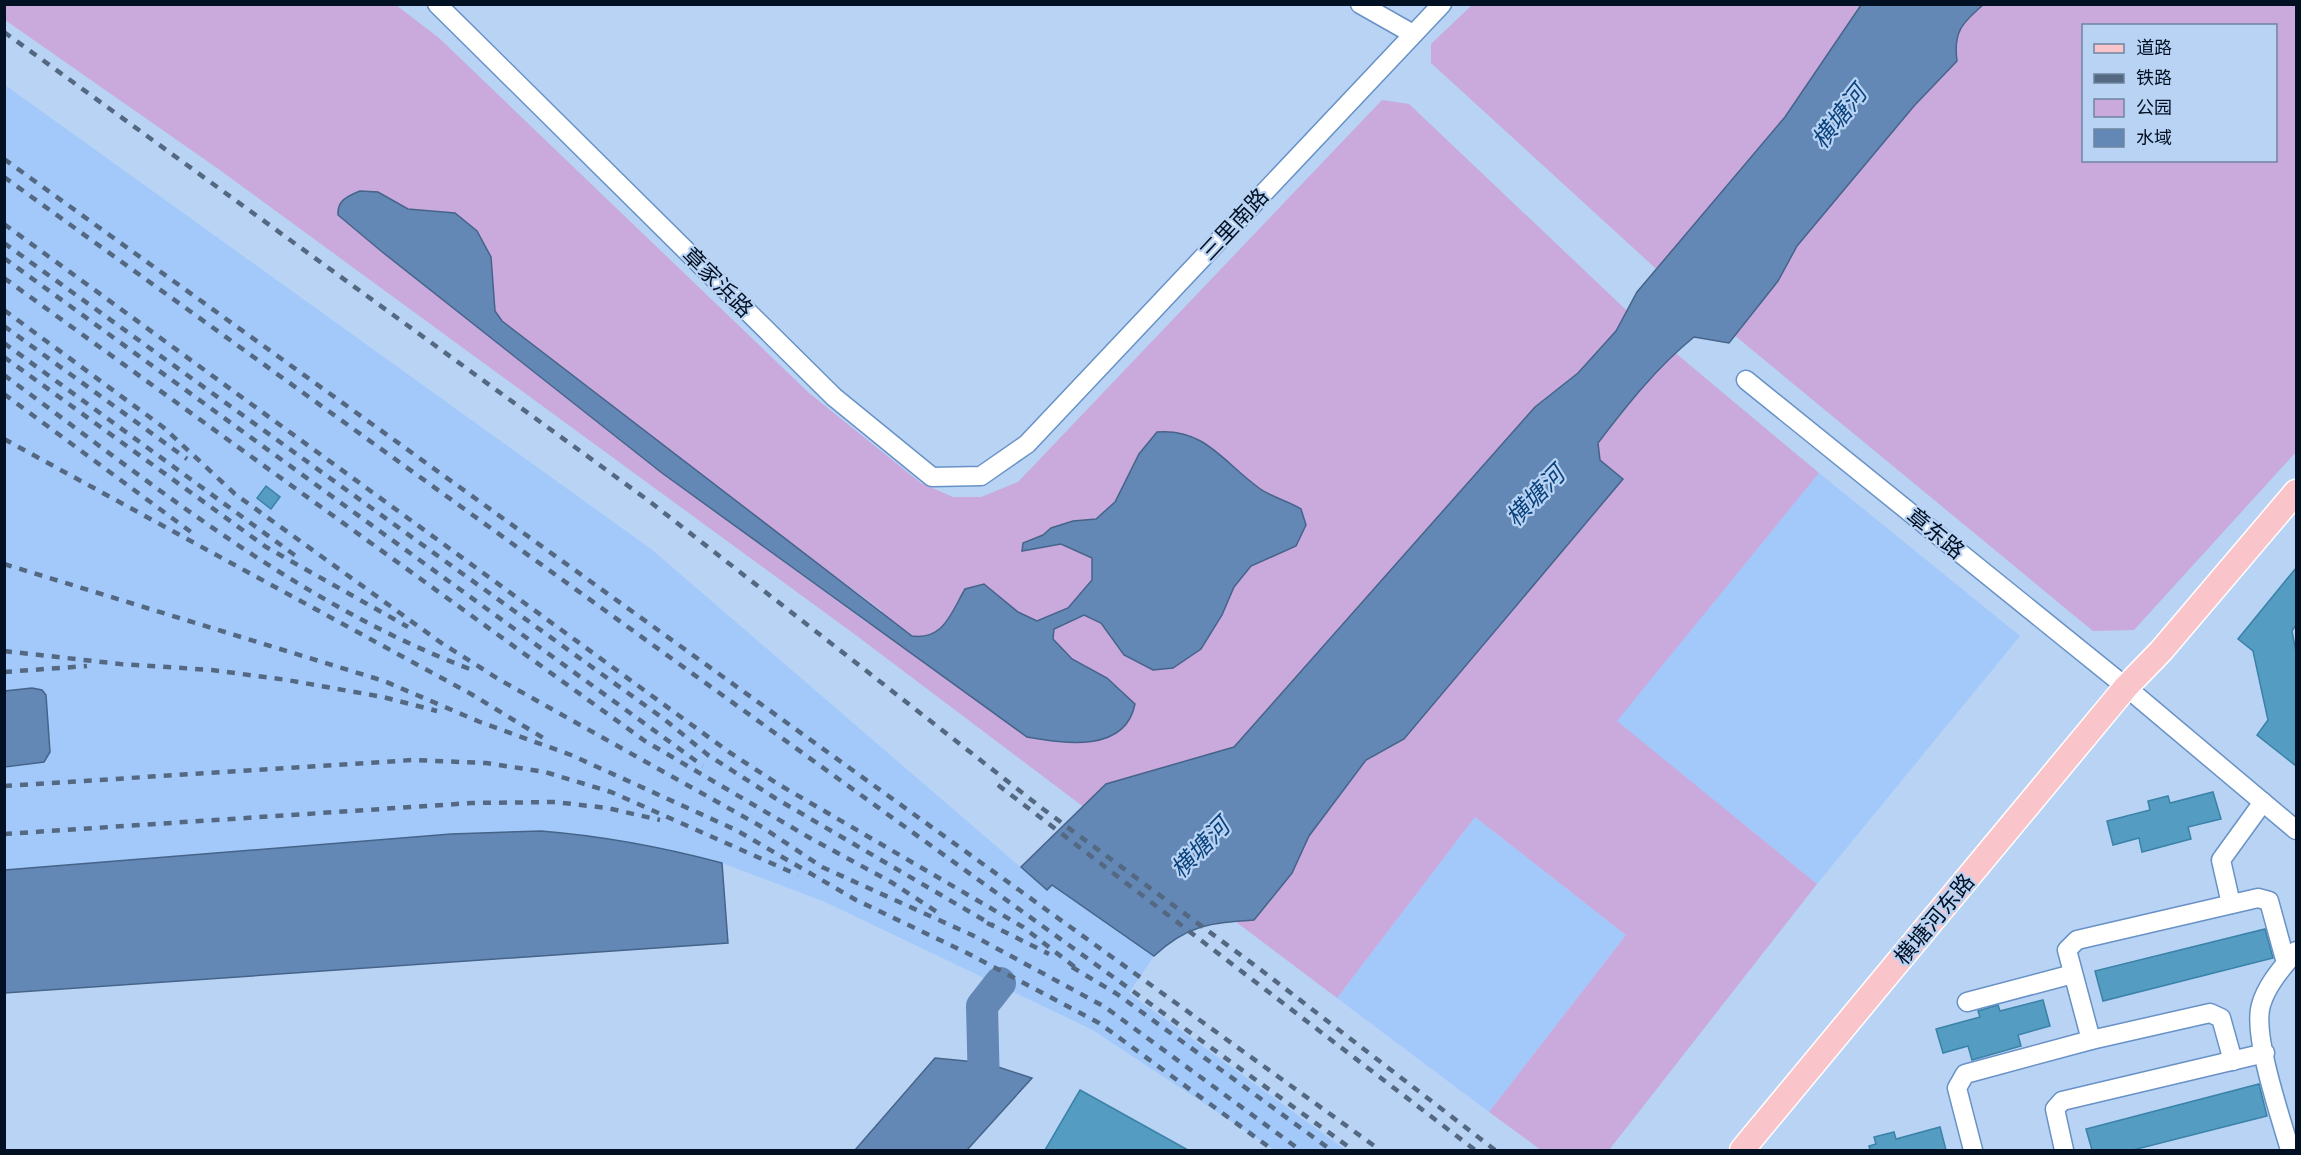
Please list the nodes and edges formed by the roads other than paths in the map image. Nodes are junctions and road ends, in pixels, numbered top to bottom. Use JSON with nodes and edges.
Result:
{"nodes":[{"id":1,"x":437,"y":4,"type":"edge"},
{"id":2,"x":1360,"y":4,"type":"edge"},
{"id":3,"x":1442,"y":4,"type":"edge"},
{"id":4,"x":1413,"y":34,"type":"junction"},
{"id":5,"x":1746,"y":380,"type":"dead end"},
{"id":6,"x":1027,"y":444,"type":"joint"},
{"id":7,"x":2296,"y":471,"type":"edge"},
{"id":8,"x":2296,"y":492,"type":"edge"},
{"id":9,"x":2126,"y":687,"type":"junction"},
{"id":10,"x":2264,"y":802,"type":"junction"},
{"id":11,"x":2296,"y":830,"type":"edge"},
{"id":12,"x":2231,"y":904,"type":"junction"},
{"id":13,"x":2291,"y":957,"type":"edge"},
{"id":14,"x":2073,"y":974,"type":"junction"},
{"id":15,"x":1967,"y":1002,"type":"dead end"},
{"id":16,"x":2091,"y":1040,"type":"junction"},
{"id":17,"x":2265,"y":1053,"type":"junction"},
{"id":18,"x":2233,"y":1061,"type":"junction"},
{"id":19,"x":1742,"y":1150,"type":"edge"},
{"id":20,"x":1972,"y":1150,"type":"edge"},
{"id":21,"x":2064,"y":1150,"type":"edge"},
{"id":22,"x":2289,"y":1150,"type":"edge"}],
"edges":[{"from":1,"to":6,"type":"street","name":"章家浜路"},
{"from":2,"to":4,"type":"street"},
{"from":3,"to":4,"type":"street","name":"三里南路"},
{"from":4,"to":6,"type":"street","name":"三里南路"},
{"from":5,"to":9,"type":"street","name":"章东路"},
{"from":7,"to":9,"type":"main road","name":"横塘河东路"},
{"from":8,"to":9,"type":"main road","name":"横塘河东路"},
{"from":9,"to":10,"type":"street","name":"章东路"},
{"from":9,"to":19,"type":"main road","name":"横塘河东路"},
{"from":10,"to":11,"type":"street","name":"章东路"},
{"from":10,"to":12,"type":"street"},
{"from":12,"to":13,"type":"street"},
{"from":12,"to":14,"type":"street"},
{"from":13,"to":17,"type":"street"},
{"from":14,"to":15,"type":"street"},
{"from":14,"to":16,"type":"street"},
{"from":16,"to":18,"type":"street"},
{"from":16,"to":20,"type":"street"},
{"from":17,"to":18,"type":"street"},
{"from":17,"to":22,"type":"street"},
{"from":18,"to":21,"type":"street"}]}
